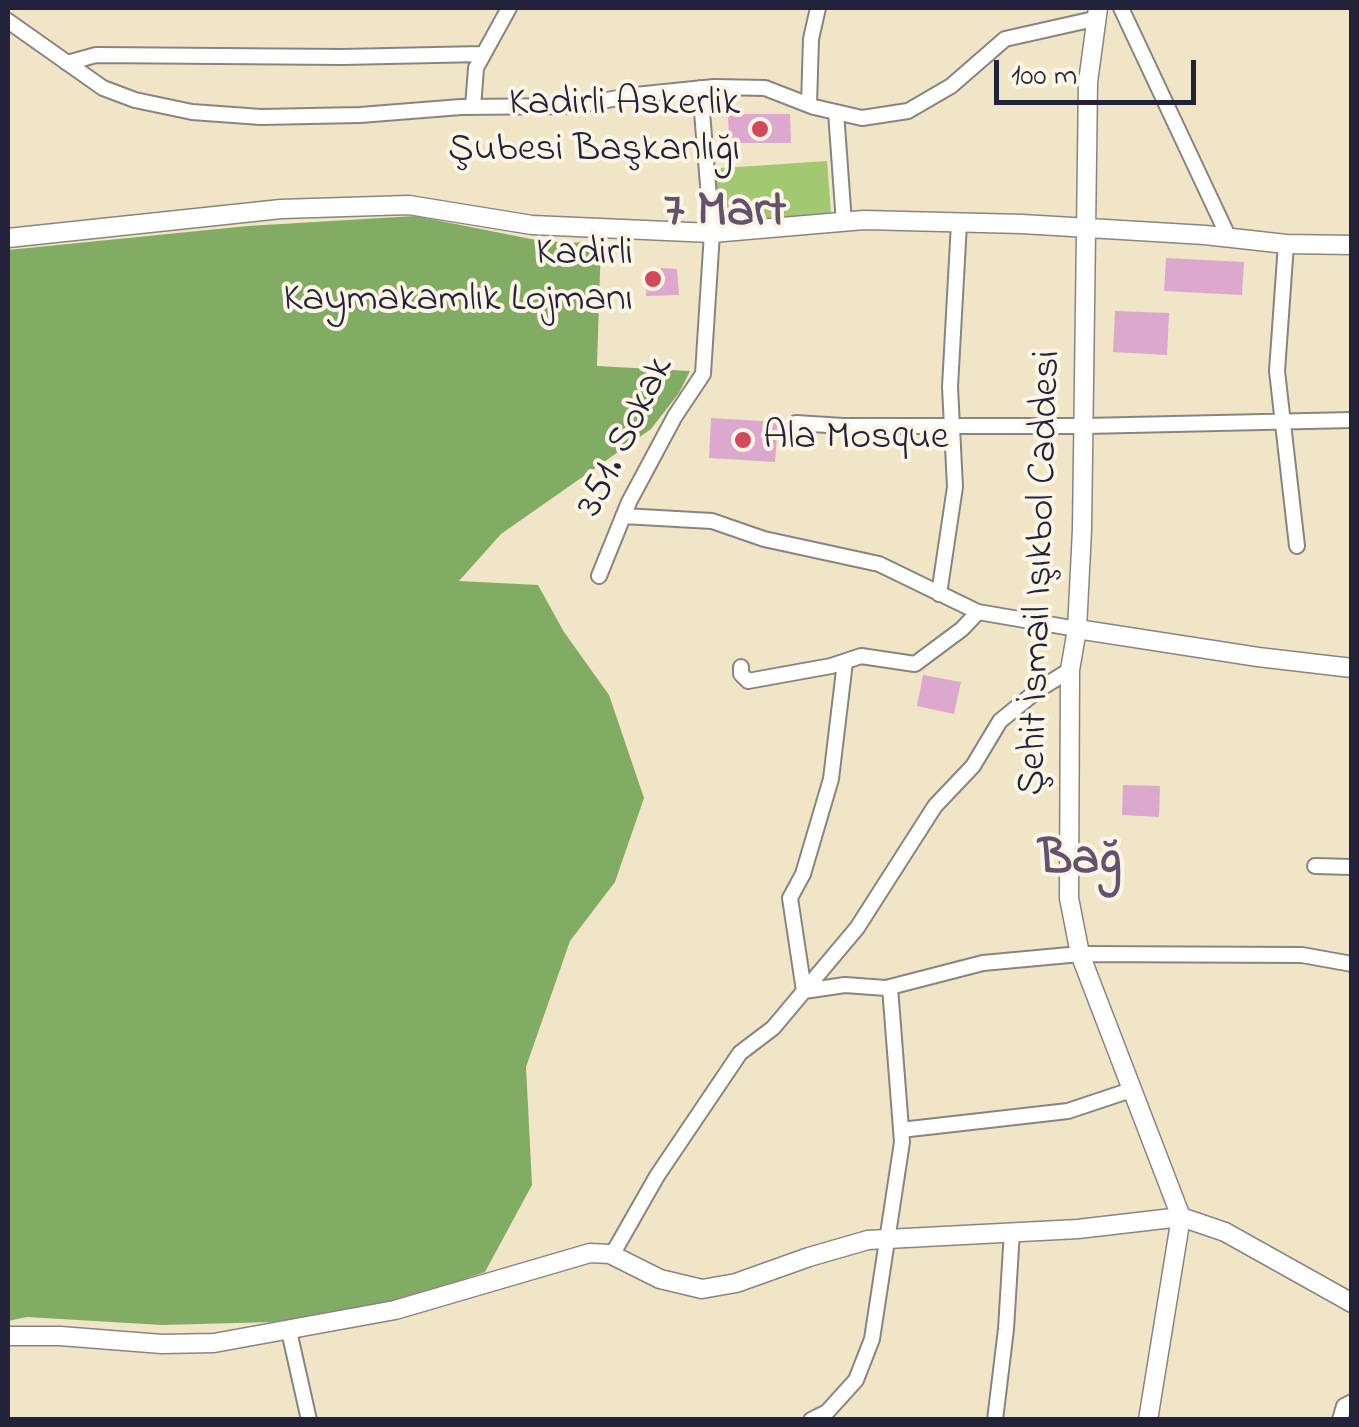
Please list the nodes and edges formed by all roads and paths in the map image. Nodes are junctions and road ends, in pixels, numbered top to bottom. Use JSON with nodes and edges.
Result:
{"nodes":[{"id":1,"x":509,"y":8,"type":"edge"},
{"id":2,"x":818,"y":8,"type":"edge"},
{"id":3,"x":1121,"y":8,"type":"edge"},
{"id":4,"x":1096,"y":13,"type":"edge"},
{"id":5,"x":8,"y":21,"type":"edge"},
{"id":6,"x":482,"y":54,"type":"junction"},
{"id":7,"x":66,"y":64,"type":"junction"},
{"id":8,"x":700,"y":88,"type":"junction"},
{"id":9,"x":809,"y":105,"type":"junction"},
{"id":10,"x":472,"y":107,"type":"junction"},
{"id":11,"x":836,"y":112,"type":"junction"},
{"id":12,"x":959,"y":222,"type":"junction"},
{"id":13,"x":844,"y":223,"type":"junction"},
{"id":14,"x":1088,"y":230,"type":"junction"},
{"id":15,"x":712,"y":232,"type":"junction"},
{"id":16,"x":1228,"y":236,"type":"junction"},
{"id":17,"x":8,"y":238,"type":"edge"},
{"id":18,"x":1286,"y":244,"type":"junction"},
{"id":19,"x":1352,"y":245,"type":"edge"},
{"id":20,"x":1352,"y":420,"type":"edge"},
{"id":21,"x":1282,"y":421,"type":"junction"},
{"id":22,"x":796,"y":423,"type":"dead end"},
{"id":23,"x":952,"y":426,"type":"junction"},
{"id":24,"x":1084,"y":426,"type":"junction"},
{"id":25,"x":623,"y":516,"type":"junction"},
{"id":26,"x":1297,"y":546,"type":"dead end"},
{"id":27,"x":599,"y":576,"type":"dead end"},
{"id":28,"x":939,"y":594,"type":"junction"},
{"id":29,"x":978,"y":612,"type":"junction"},
{"id":30,"x":1077,"y":629,"type":"junction"},
{"id":31,"x":845,"y":662,"type":"junction"},
{"id":32,"x":741,"y":667,"type":"dead end"},
{"id":33,"x":1352,"y":668,"type":"edge"},
{"id":34,"x":1070,"y":670,"type":"junction"},
{"id":35,"x":1316,"y":866,"type":"dead end"},
{"id":36,"x":1352,"y":867,"type":"edge"},
{"id":37,"x":1080,"y":954,"type":"junction"},
{"id":38,"x":1352,"y":964,"type":"edge"},
{"id":39,"x":890,"y":987,"type":"junction"},
{"id":40,"x":804,"y":991,"type":"junction"},
{"id":41,"x":1131,"y":1090,"type":"junction"},
{"id":42,"x":901,"y":1130,"type":"junction"},
{"id":43,"x":1181,"y":1217,"type":"junction"},
{"id":44,"x":1012,"y":1231,"type":"junction"},
{"id":45,"x":888,"y":1238,"type":"junction"},
{"id":46,"x":612,"y":1255,"type":"junction"},
{"id":47,"x":1352,"y":1303,"type":"edge"},
{"id":48,"x":289,"y":1331,"type":"junction"},
{"id":49,"x":8,"y":1336,"type":"edge"},
{"id":50,"x":1352,"y":1402,"type":"edge"},
{"id":51,"x":308,"y":1420,"type":"edge"},
{"id":52,"x":812,"y":1420,"type":"edge"},
{"id":53,"x":994,"y":1420,"type":"edge"},
{"id":54,"x":1148,"y":1420,"type":"edge"},
{"id":55,"x":1340,"y":1420,"type":"edge"}],
"edges":[{"from":1,"to":6,"type":"street"},
{"from":2,"to":9,"type":"street"},
{"from":3,"to":16,"type":"street"},
{"from":4,"to":11,"type":"street"},
{"from":4,"to":14,"type":"street","name":"Şehit İsmail Işıkbol Caddesi"},
{"from":5,"to":7,"type":"street"},
{"from":6,"to":7,"type":"street"},
{"from":6,"to":10,"type":"street"},
{"from":7,"to":10,"type":"street"},
{"from":8,"to":9,"type":"street"},
{"from":8,"to":10,"type":"street"},
{"from":8,"to":15,"type":"street","name":"351. Sokak"},
{"from":9,"to":11,"type":"street"},
{"from":11,"to":13,"type":"street"},
{"from":12,"to":13,"type":"street"},
{"from":12,"to":14,"type":"street"},
{"from":12,"to":23,"type":"street"},
{"from":13,"to":15,"type":"street"},
{"from":14,"to":16,"type":"street"},
{"from":14,"to":24,"type":"street","name":"Şehit İsmail Işıkbol Caddesi"},
{"from":15,"to":17,"type":"street"},
{"from":15,"to":25,"type":"street","name":"351. Sokak"},
{"from":16,"to":18,"type":"street"},
{"from":18,"to":19,"type":"street"},
{"from":18,"to":21,"type":"street"},
{"from":20,"to":21,"type":"street"},
{"from":21,"to":24,"type":"street"},
{"from":21,"to":26,"type":"street"},
{"from":22,"to":23,"type":"street"},
{"from":23,"to":24,"type":"street"},
{"from":23,"to":28,"type":"street"},
{"from":24,"to":30,"type":"street","name":"Şehit İsmail Işıkbol Caddesi"},
{"from":25,"to":27,"type":"street","name":"351. Sokak"},
{"from":25,"to":28,"type":"street"},
{"from":28,"to":29,"type":"street"},
{"from":29,"to":30,"type":"street"},
{"from":29,"to":31,"type":"street"},
{"from":30,"to":33,"type":"street"},
{"from":30,"to":34,"type":"street","name":"Şehit İsmail Işıkbol Caddesi"},
{"from":31,"to":32,"type":"street"},
{"from":31,"to":40,"type":"street"},
{"from":34,"to":37,"type":"street","name":"Şehit İsmail Işıkbol Caddesi"},
{"from":34,"to":40,"type":"street"},
{"from":35,"to":36,"type":"street"},
{"from":37,"to":38,"type":"street"},
{"from":37,"to":39,"type":"street"},
{"from":37,"to":41,"type":"street","name":"Şehit İsmail Işıkbol Caddesi"},
{"from":39,"to":40,"type":"street"},
{"from":39,"to":42,"type":"street"},
{"from":40,"to":46,"type":"street"},
{"from":41,"to":42,"type":"street"},
{"from":41,"to":43,"type":"street","name":"Şehit İsmail Işıkbol Caddesi"},
{"from":42,"to":45,"type":"street"},
{"from":43,"to":44,"type":"street"},
{"from":43,"to":47,"type":"street"},
{"from":43,"to":54,"type":"street"},
{"from":44,"to":45,"type":"street"},
{"from":44,"to":53,"type":"street"},
{"from":45,"to":46,"type":"street"},
{"from":45,"to":52,"type":"street"},
{"from":46,"to":48,"type":"street"},
{"from":48,"to":49,"type":"street"},
{"from":48,"to":51,"type":"street"},
{"from":50,"to":55,"type":"street"}]}
